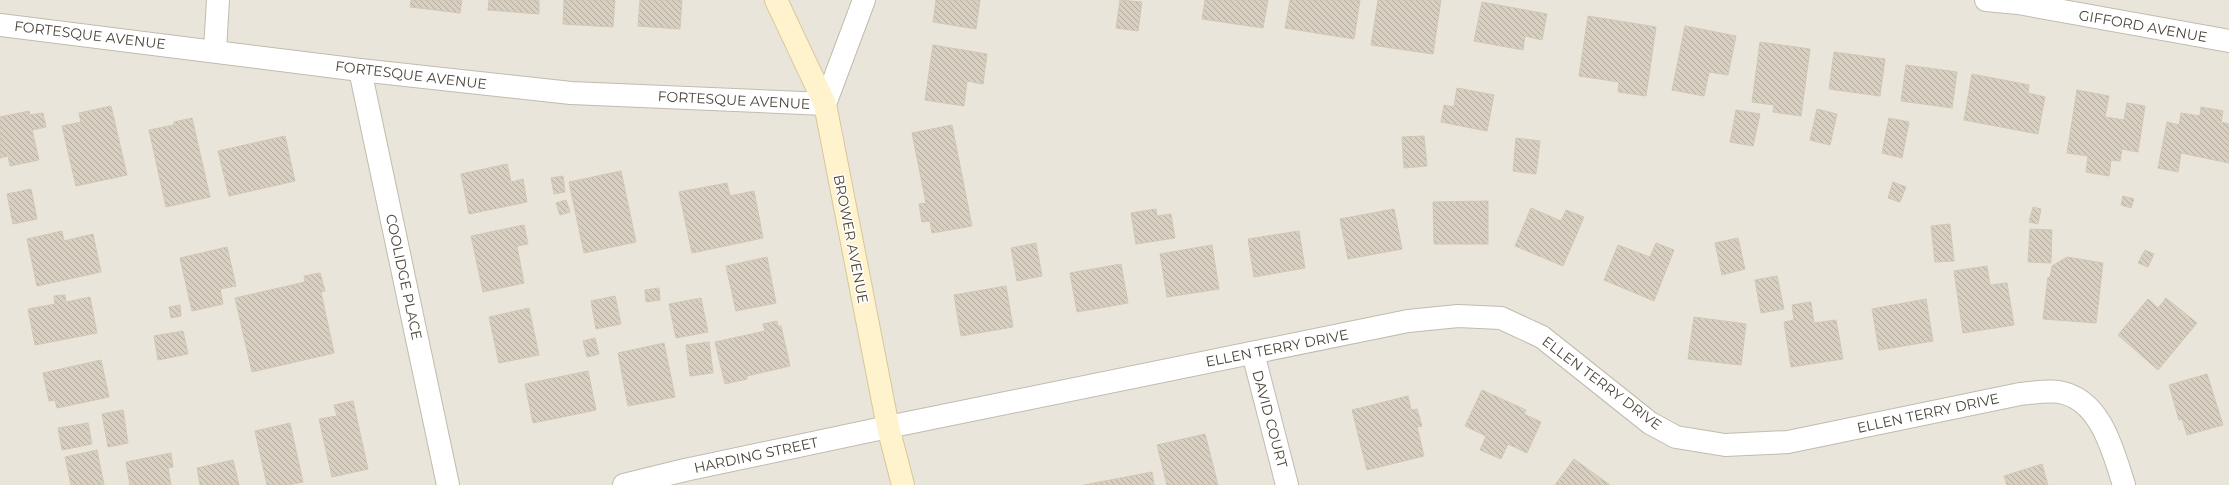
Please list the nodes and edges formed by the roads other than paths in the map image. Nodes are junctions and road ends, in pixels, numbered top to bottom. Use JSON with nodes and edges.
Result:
{"nodes":[{"id":1,"x":218,"y":0,"type":"edge"},
{"id":2,"x":776,"y":0,"type":"edge"},
{"id":3,"x":864,"y":0,"type":"edge"},
{"id":4,"x":1986,"y":0,"type":"edge"},
{"id":5,"x":2018,"y":1,"type":"edge"},
{"id":6,"x":0,"y":25,"type":"edge"},
{"id":7,"x":2229,"y":41,"type":"edge"},
{"id":8,"x":216,"y":50,"type":"junction"},
{"id":9,"x":360,"y":70,"type":"junction"},
{"id":10,"x":825,"y":104,"type":"junction"},
{"id":11,"x":1253,"y":353,"type":"junction"},
{"id":12,"x":888,"y":427,"type":"junction"},
{"id":13,"x":448,"y":485,"type":"edge"},
{"id":14,"x":624,"y":485,"type":"edge"},
{"id":15,"x":903,"y":485,"type":"edge"},
{"id":16,"x":1287,"y":485,"type":"edge"},
{"id":17,"x":2124,"y":485,"type":"edge"}],
"edges":[{"from":1,"to":8,"type":"street"},
{"from":2,"to":10,"type":"main road","name":"BROWER AVENUE"},
{"from":3,"to":10,"type":"street"},
{"from":4,"to":5,"type":"street","name":"GIFFORD AVENUE"},
{"from":5,"to":7,"type":"street","name":"GIFFORD AVENUE"},
{"from":6,"to":8,"type":"street","name":"FORTESQUE AVENUE"},
{"from":8,"to":9,"type":"street","name":"FORTESQUE AVENUE"},
{"from":9,"to":10,"type":"street","name":"FORTESQUE AVENUE"},
{"from":9,"to":13,"type":"street","name":"COOLIDGE PLACE"},
{"from":10,"to":12,"type":"main road","name":"BROWER AVENUE"},
{"from":11,"to":12,"type":"street","name":"ELLEN TERRY DRIVE"},
{"from":11,"to":16,"type":"street","name":"DAVID COURT"},
{"from":11,"to":17,"type":"street","name":"ELLEN TERRY DRIVE"},
{"from":12,"to":14,"type":"street","name":"HARDING STREET"},
{"from":12,"to":15,"type":"main road","name":"BROWER AVENUE"}]}
